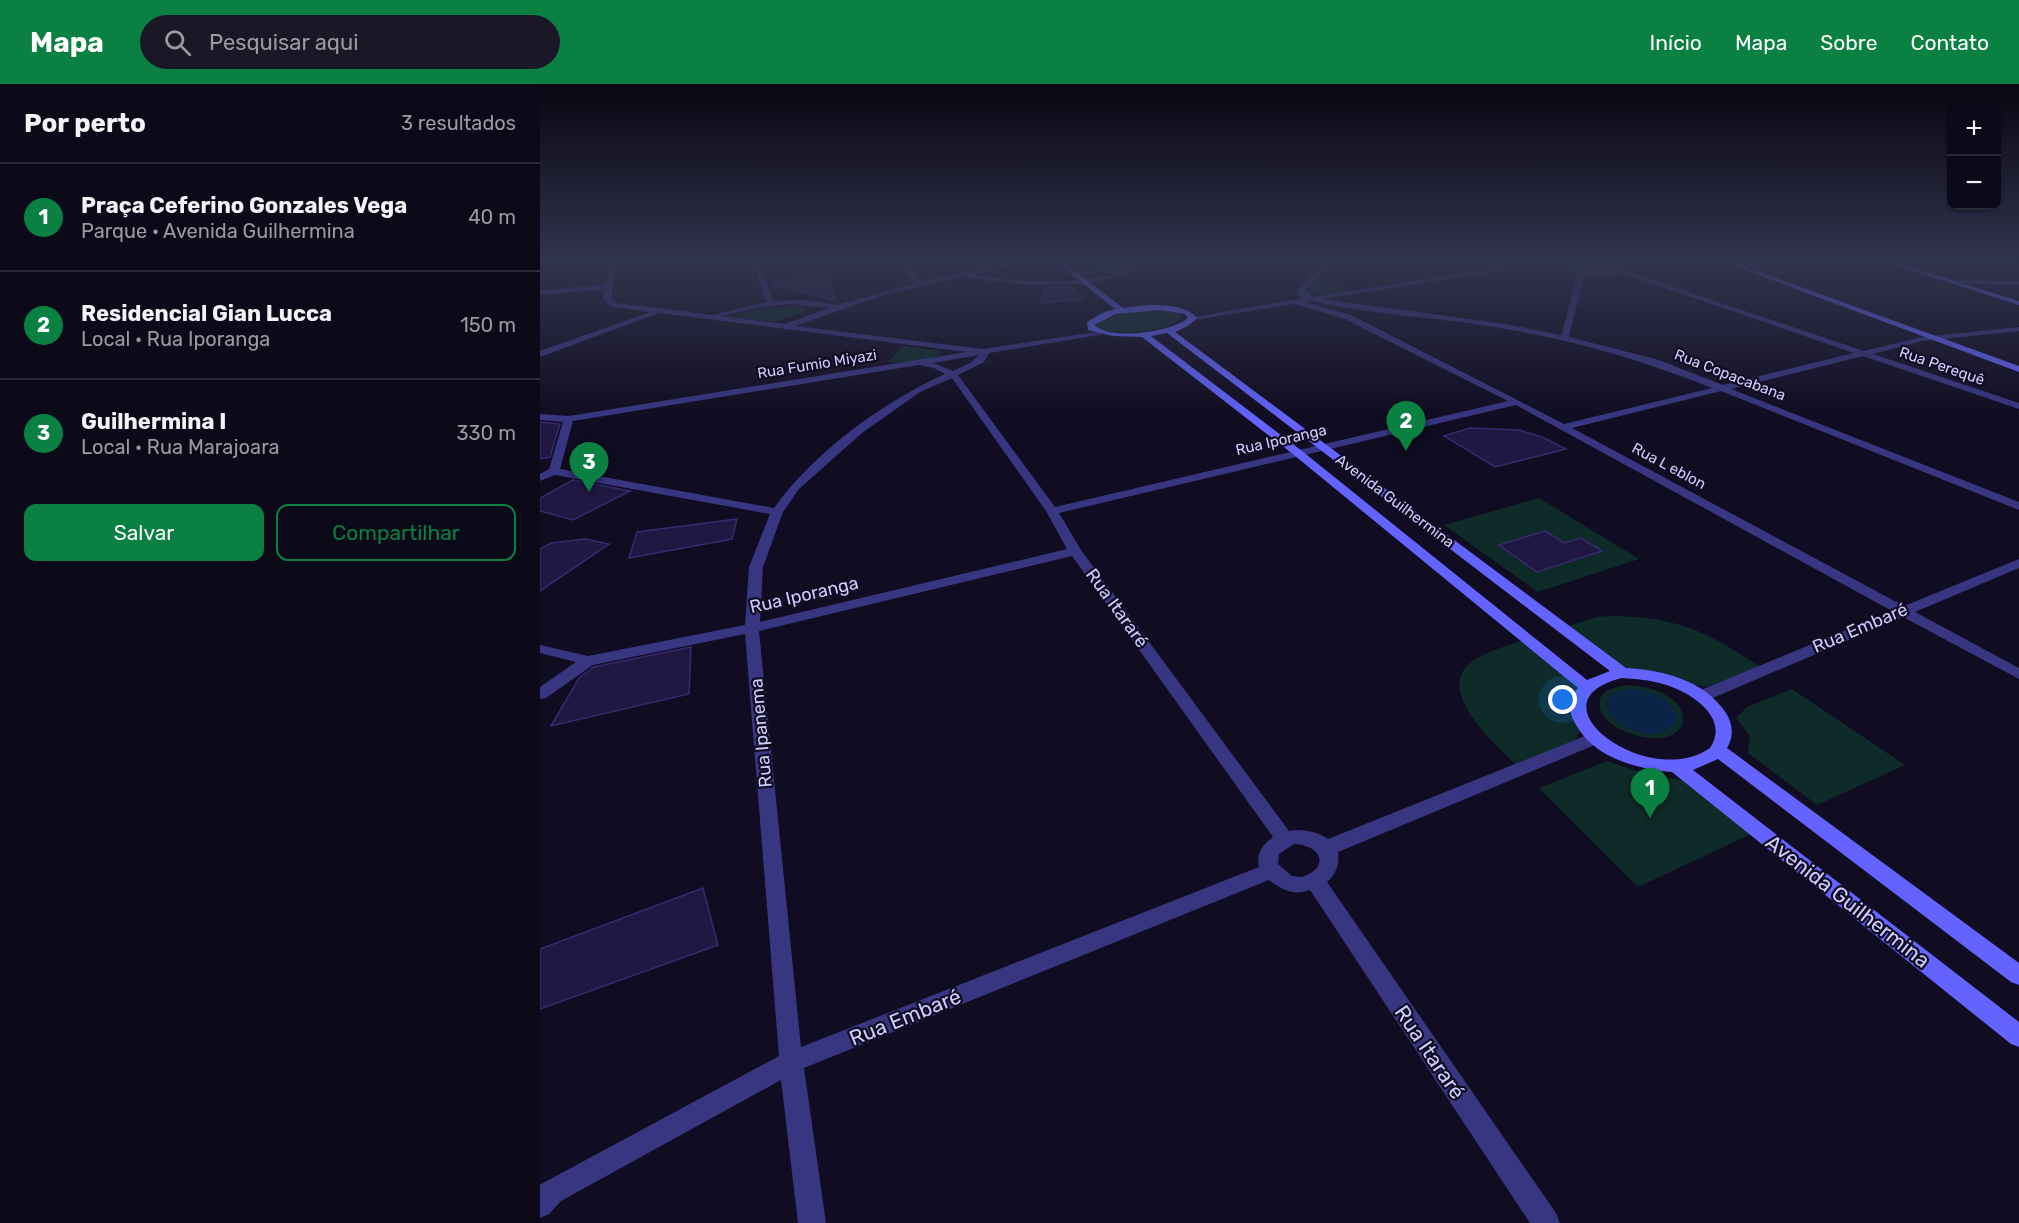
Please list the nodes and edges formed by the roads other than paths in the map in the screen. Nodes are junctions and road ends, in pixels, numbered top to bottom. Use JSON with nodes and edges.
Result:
{"nodes":[{"id":1,"x":649,"y":314,"type":"edge"},
{"id":2,"x":680,"y":314,"type":"edge"},
{"id":3,"x":724,"y":314,"type":"edge"},
{"id":4,"x":817,"y":314,"type":"edge"},
{"id":5,"x":1110,"y":314,"type":"edge"},
{"id":6,"x":1189,"y":314,"type":"edge"},
{"id":7,"x":1217,"y":314,"type":"edge"},
{"id":8,"x":1338,"y":314,"type":"edge"},
{"id":9,"x":1359,"y":314,"type":"edge"},
{"id":10,"x":1408,"y":314,"type":"edge"},
{"id":11,"x":1571,"y":314,"type":"edge"},
{"id":12,"x":1747,"y":314,"type":"edge"},
{"id":13,"x":1869,"y":314,"type":"edge"},
{"id":14,"x":1348,"y":317,"type":"junction"},
{"id":15,"x":707,"y":318,"type":"junction"},
{"id":16,"x":1192,"y":318,"type":"junction"},
{"id":17,"x":786,"y":327,"type":"junction"},
{"id":18,"x":2019,"y":329,"type":"edge"},
{"id":19,"x":1168,"y":330,"type":"junction"},
{"id":20,"x":1099,"y":333,"type":"junction"},
{"id":21,"x":1143,"y":334,"type":"junction"},
{"id":22,"x":1932,"y":337,"type":"junction"},
{"id":23,"x":1565,"y":338,"type":"junction"},
{"id":24,"x":985,"y":352,"type":"junction"},
{"id":25,"x":540,"y":354,"type":"edge"},
{"id":26,"x":1863,"y":354,"type":"junction"},
{"id":27,"x":922,"y":363,"type":"junction"},
{"id":28,"x":2019,"y":369,"type":"edge"},
{"id":29,"x":954,"y":375,"type":"junction"},
{"id":30,"x":1724,"y":387,"type":"junction"},
{"id":31,"x":1517,"y":402,"type":"junction"},
{"id":32,"x":2019,"y":406,"type":"edge"},
{"id":33,"x":540,"y":417,"type":"edge"},
{"id":34,"x":569,"y":419,"type":"junction"},
{"id":35,"x":1563,"y":427,"type":"junction"},
{"id":36,"x":1322,"y":447,"type":"junction"},
{"id":37,"x":1298,"y":453,"type":"junction"},
{"id":38,"x":554,"y":471,"type":"junction"},
{"id":39,"x":540,"y":478,"type":"edge"},
{"id":40,"x":2019,"y":506,"type":"edge"},
{"id":41,"x":1052,"y":511,"type":"junction"},
{"id":42,"x":777,"y":512,"type":"junction"},
{"id":43,"x":1075,"y":550,"type":"junction"},
{"id":44,"x":2019,"y":562,"type":"edge"},
{"id":45,"x":1901,"y":610,"type":"junction"},
{"id":46,"x":752,"y":628,"type":"junction"},
{"id":47,"x":540,"y":649,"type":"edge"},
{"id":48,"x":588,"y":661,"type":"junction"},
{"id":49,"x":1622,"y":673,"type":"junction"},
{"id":50,"x":2019,"y":674,"type":"edge"},
{"id":51,"x":1586,"y":687,"type":"junction"},
{"id":52,"x":540,"y":694,"type":"edge"},
{"id":53,"x":1702,"y":696,"type":"junction"},
{"id":54,"x":1596,"y":738,"type":"junction"},
{"id":55,"x":1719,"y":751,"type":"junction"},
{"id":56,"x":1676,"y":766,"type":"junction"},
{"id":57,"x":1284,"y":838,"type":"junction"},
{"id":58,"x":1327,"y":848,"type":"junction"},
{"id":59,"x":1271,"y":871,"type":"junction"},
{"id":60,"x":1314,"y":882,"type":"junction"},
{"id":61,"x":2019,"y":975,"type":"edge"},
{"id":62,"x":2019,"y":1036,"type":"edge"},
{"id":63,"x":791,"y":1062,"type":"junction"},
{"id":64,"x":544,"y":1195,"type":"edge"},
{"id":65,"x":812,"y":1223,"type":"edge"},
{"id":66,"x":1546,"y":1223,"type":"edge"}],
"edges":[{"from":1,"to":25,"type":"street"},
{"from":2,"to":15,"type":"street"},
{"from":3,"to":15,"type":"street"},
{"from":4,"to":17,"type":"street"},
{"from":5,"to":20,"type":"street"},
{"from":6,"to":16,"type":"street"},
{"from":7,"to":16,"type":"street"},
{"from":8,"to":14,"type":"street","name":"Rua L eblon"},
{"from":9,"to":14,"type":"street"},
{"from":10,"to":23,"type":"street","name":"Rua Copacabana"},
{"from":11,"to":23,"type":"street"},
{"from":12,"to":26,"type":"street","name":"Rua Perequê"},
{"from":13,"to":22,"type":"street"},
{"from":14,"to":31,"type":"street","name":"Rua L eblon"},
{"from":15,"to":17,"type":"street"},
{"from":16,"to":19,"type":"street"},
{"from":17,"to":24,"type":"street"},
{"from":18,"to":22,"type":"street"},
{"from":19,"to":21,"type":"street"},
{"from":19,"to":36,"type":"street","name":"Avenida Guilhermina"},
{"from":20,"to":21,"type":"street"},
{"from":20,"to":24,"type":"street","name":"Rua Fumio Miyazi"},
{"from":21,"to":37,"type":"street","name":"Avenida Guilhermina"},
{"from":22,"to":26,"type":"street"},
{"from":22,"to":28,"type":"street"},
{"from":23,"to":30,"type":"street","name":"Rua Copacabana"},
{"from":24,"to":27,"type":"street","name":"Rua Fumio Miyazi"},
{"from":24,"to":29,"type":"street","name":"Rua Ipanema"},
{"from":26,"to":30,"type":"street"},
{"from":26,"to":32,"type":"street","name":"Rua Perequê"},
{"from":27,"to":29,"type":"street"},
{"from":27,"to":34,"type":"street","name":"Rua Fumio Miyazi"},
{"from":29,"to":41,"type":"street","name":"Rua Itararé"},
{"from":29,"to":42,"type":"street","name":"Rua Ipanema"},
{"from":30,"to":35,"type":"street"},
{"from":30,"to":40,"type":"street","name":"Rua Copacabana"},
{"from":31,"to":35,"type":"street","name":"Rua L eblon"},
{"from":31,"to":36,"type":"street","name":"Rua Iporanga"},
{"from":33,"to":34,"type":"street","name":"Rua Fumio Miyazi"},
{"from":34,"to":38,"type":"street"},
{"from":35,"to":45,"type":"street","name":"Rua L eblon"},
{"from":36,"to":37,"type":"street","name":"Rua Iporanga"},
{"from":36,"to":49,"type":"street","name":"Avenida Guilhermina"},
{"from":37,"to":41,"type":"street","name":"Rua Iporanga"},
{"from":37,"to":51,"type":"street","name":"Avenida Guilhermina"},
{"from":38,"to":39,"type":"street"},
{"from":38,"to":42,"type":"street"},
{"from":41,"to":43,"type":"street","name":"Rua Itararé"},
{"from":42,"to":46,"type":"street","name":"Rua Ipanema"},
{"from":43,"to":46,"type":"street","name":"Rua Iporanga"},
{"from":43,"to":57,"type":"street","name":"Rua Itararé"},
{"from":44,"to":45,"type":"street","name":"Rua Embaré"},
{"from":45,"to":50,"type":"street","name":"Rua L eblon"},
{"from":45,"to":53,"type":"street","name":"Rua Embaré"},
{"from":46,"to":48,"type":"street","name":"Rua Iporanga"},
{"from":46,"to":63,"type":"street","name":"Rua Ipanema"},
{"from":47,"to":48,"type":"street","name":"Rua Iporanga"},
{"from":48,"to":52,"type":"street"},
{"from":49,"to":51,"type":"street"},
{"from":49,"to":53,"type":"street"},
{"from":51,"to":54,"type":"street"},
{"from":53,"to":55,"type":"street"},
{"from":54,"to":56,"type":"street"},
{"from":54,"to":58,"type":"street"},
{"from":55,"to":56,"type":"street"},
{"from":55,"to":61,"type":"street"},
{"from":56,"to":62,"type":"street","name":"Avenida Guilhermina"},
{"from":57,"to":58,"type":"street"},
{"from":57,"to":59,"type":"street"},
{"from":58,"to":60,"type":"street"},
{"from":59,"to":60,"type":"street"},
{"from":59,"to":63,"type":"street","name":"Rua Embaré"},
{"from":60,"to":66,"type":"street","name":"Rua Itararé"},
{"from":63,"to":64,"type":"street","name":"Rua Embaré"},
{"from":63,"to":65,"type":"street","name":"Rua Ipanema"}]}
